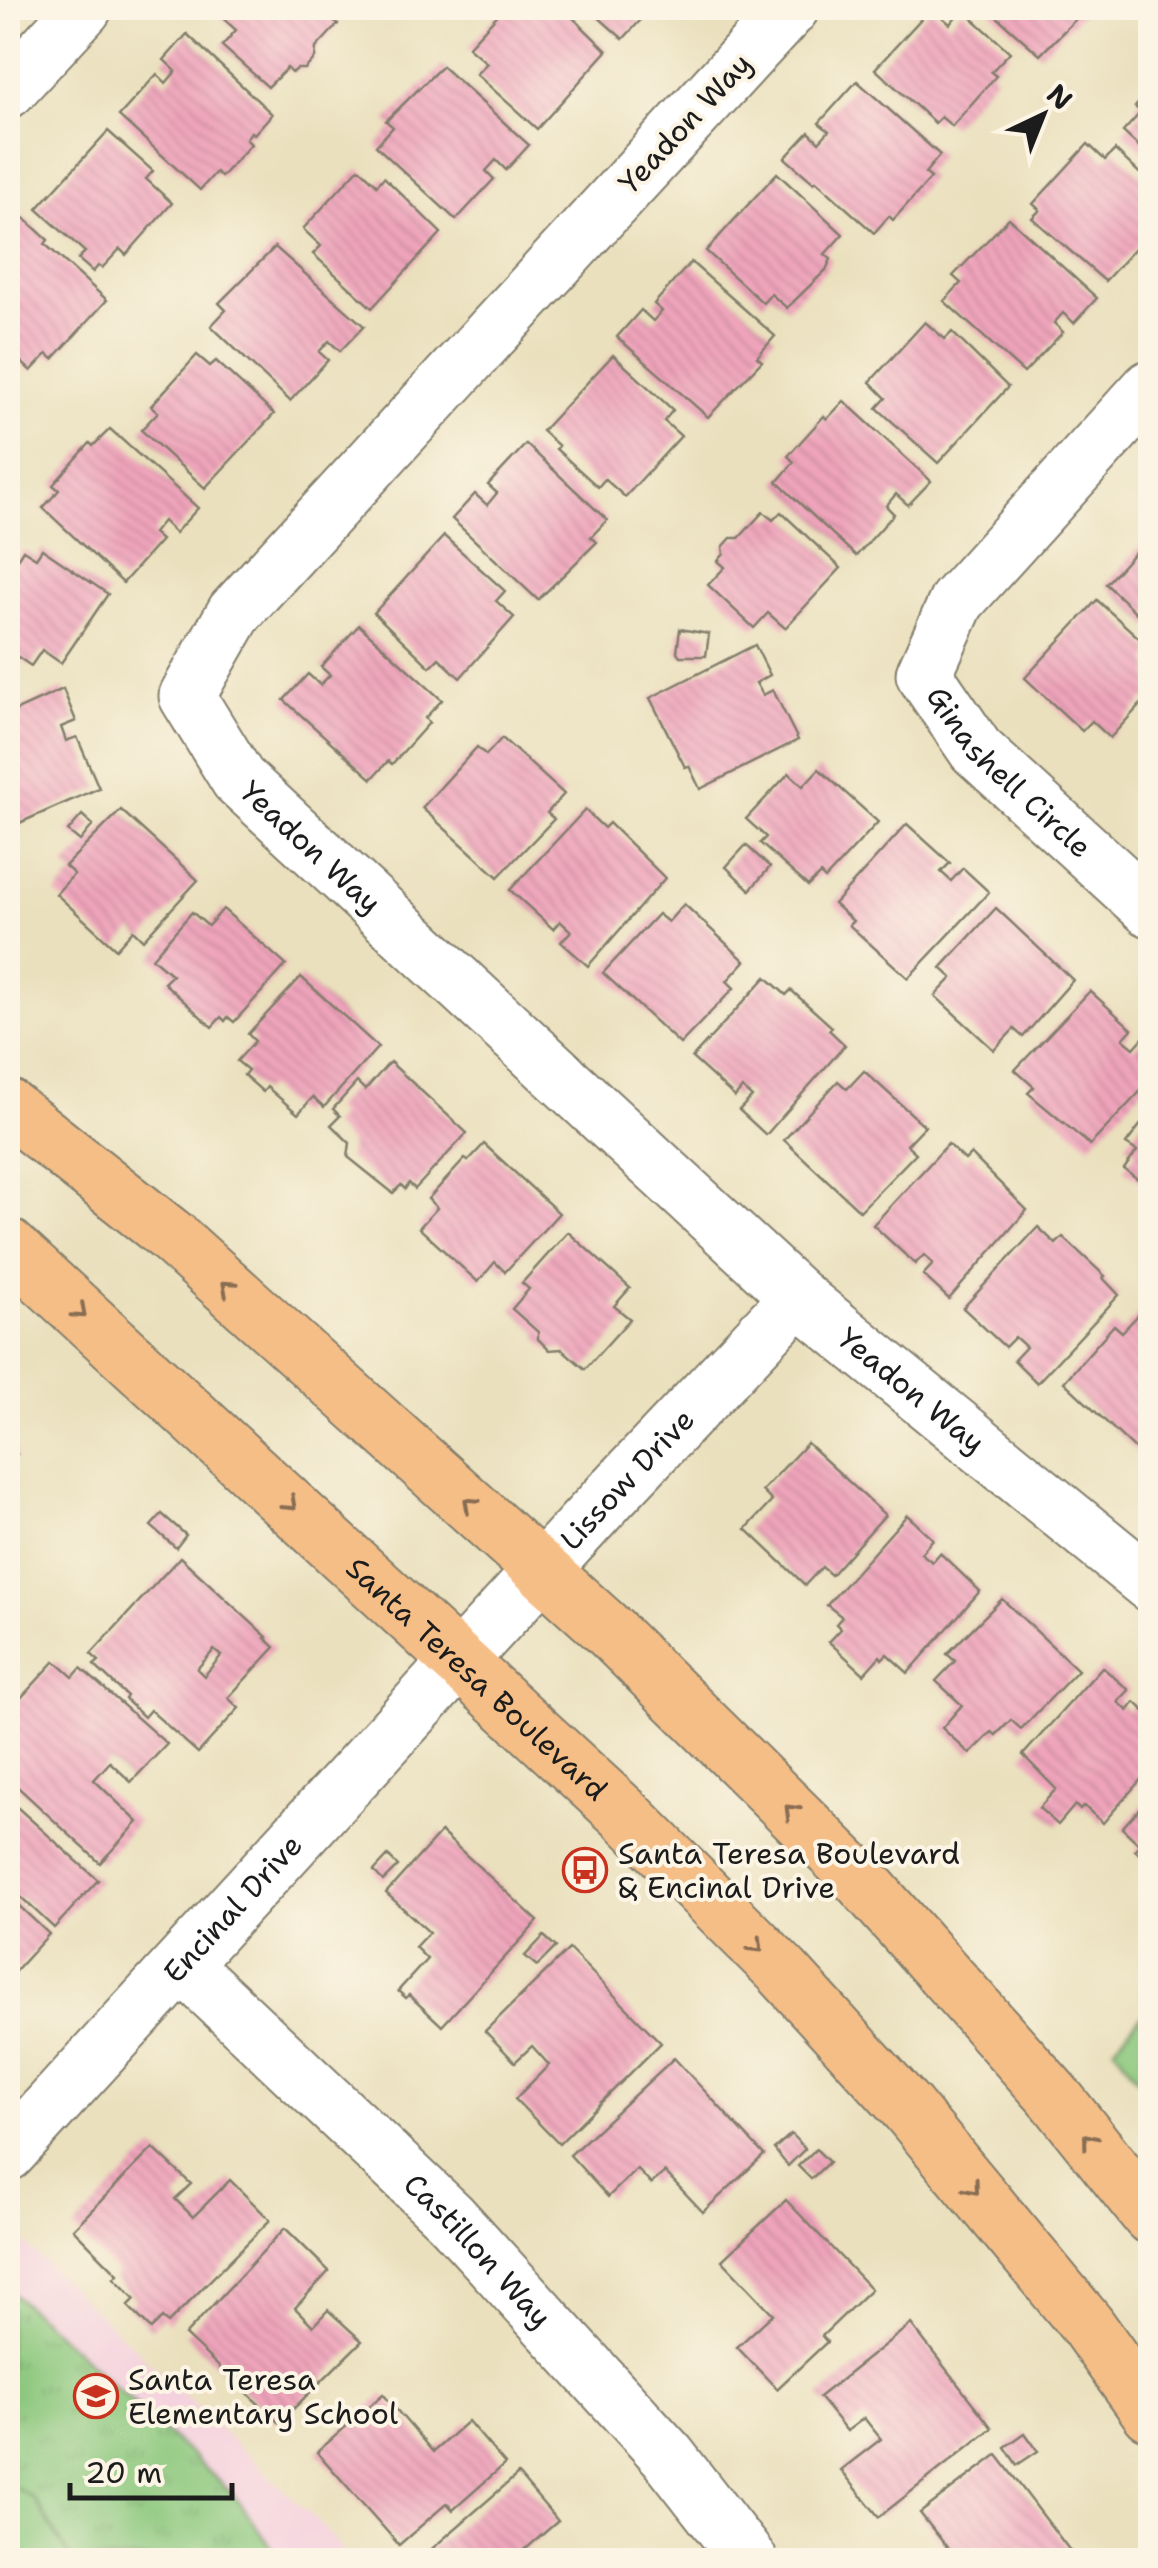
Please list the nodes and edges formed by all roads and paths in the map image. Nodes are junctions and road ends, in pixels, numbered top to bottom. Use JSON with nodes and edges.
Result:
{"nodes":[{"id":1,"x":84,"y":8,"type":"edge"},
{"id":2,"x":791,"y":8,"type":"edge"},
{"id":3,"x":8,"y":90,"type":"edge"},
{"id":4,"x":1150,"y":388,"type":"edge"},
{"id":5,"x":1150,"y":910,"type":"edge"},
{"id":6,"x":8,"y":1107,"type":"edge"},
{"id":7,"x":8,"y":1246,"type":"edge"},
{"id":8,"x":798,"y":1297,"type":"junction"},
{"id":9,"x":542,"y":1570,"type":"junction"},
{"id":10,"x":1150,"y":1584,"type":"edge"},
{"id":11,"x":459,"y":1661,"type":"junction"},
{"id":12,"x":182,"y":1964,"type":"junction"},
{"id":13,"x":8,"y":2153,"type":"edge"},
{"id":14,"x":1150,"y":2216,"type":"edge"},
{"id":15,"x":1150,"y":2413,"type":"edge"},
{"id":16,"x":750,"y":2560,"type":"edge"}],
"edges":[{"from":1,"to":3,"type":"street"},
{"from":2,"to":8,"type":"street","name":"Yeadon Way"},
{"from":4,"to":5,"type":"street","name":"Ginashell Circle"},
{"from":9,"to":6,"type":"main road","one_way":true},
{"from":7,"to":11,"type":"main road","name":"Santa Teresa Boulevard","one_way":true},
{"from":8,"to":9,"type":"street","name":"Lissow Drive"},
{"from":8,"to":10,"type":"street","name":"Yeadon Way"},
{"from":9,"to":11,"type":"street","name":"Lissow Drive"},
{"from":14,"to":9,"type":"main road","one_way":true},
{"from":11,"to":12,"type":"street","name":"Encinal Drive"},
{"from":11,"to":15,"type":"main road","name":"Santa Teresa Boulevard","one_way":true},
{"from":12,"to":13,"type":"street","name":"Encinal Drive"},
{"from":12,"to":16,"type":"street","name":"Castillon Way"}]}
